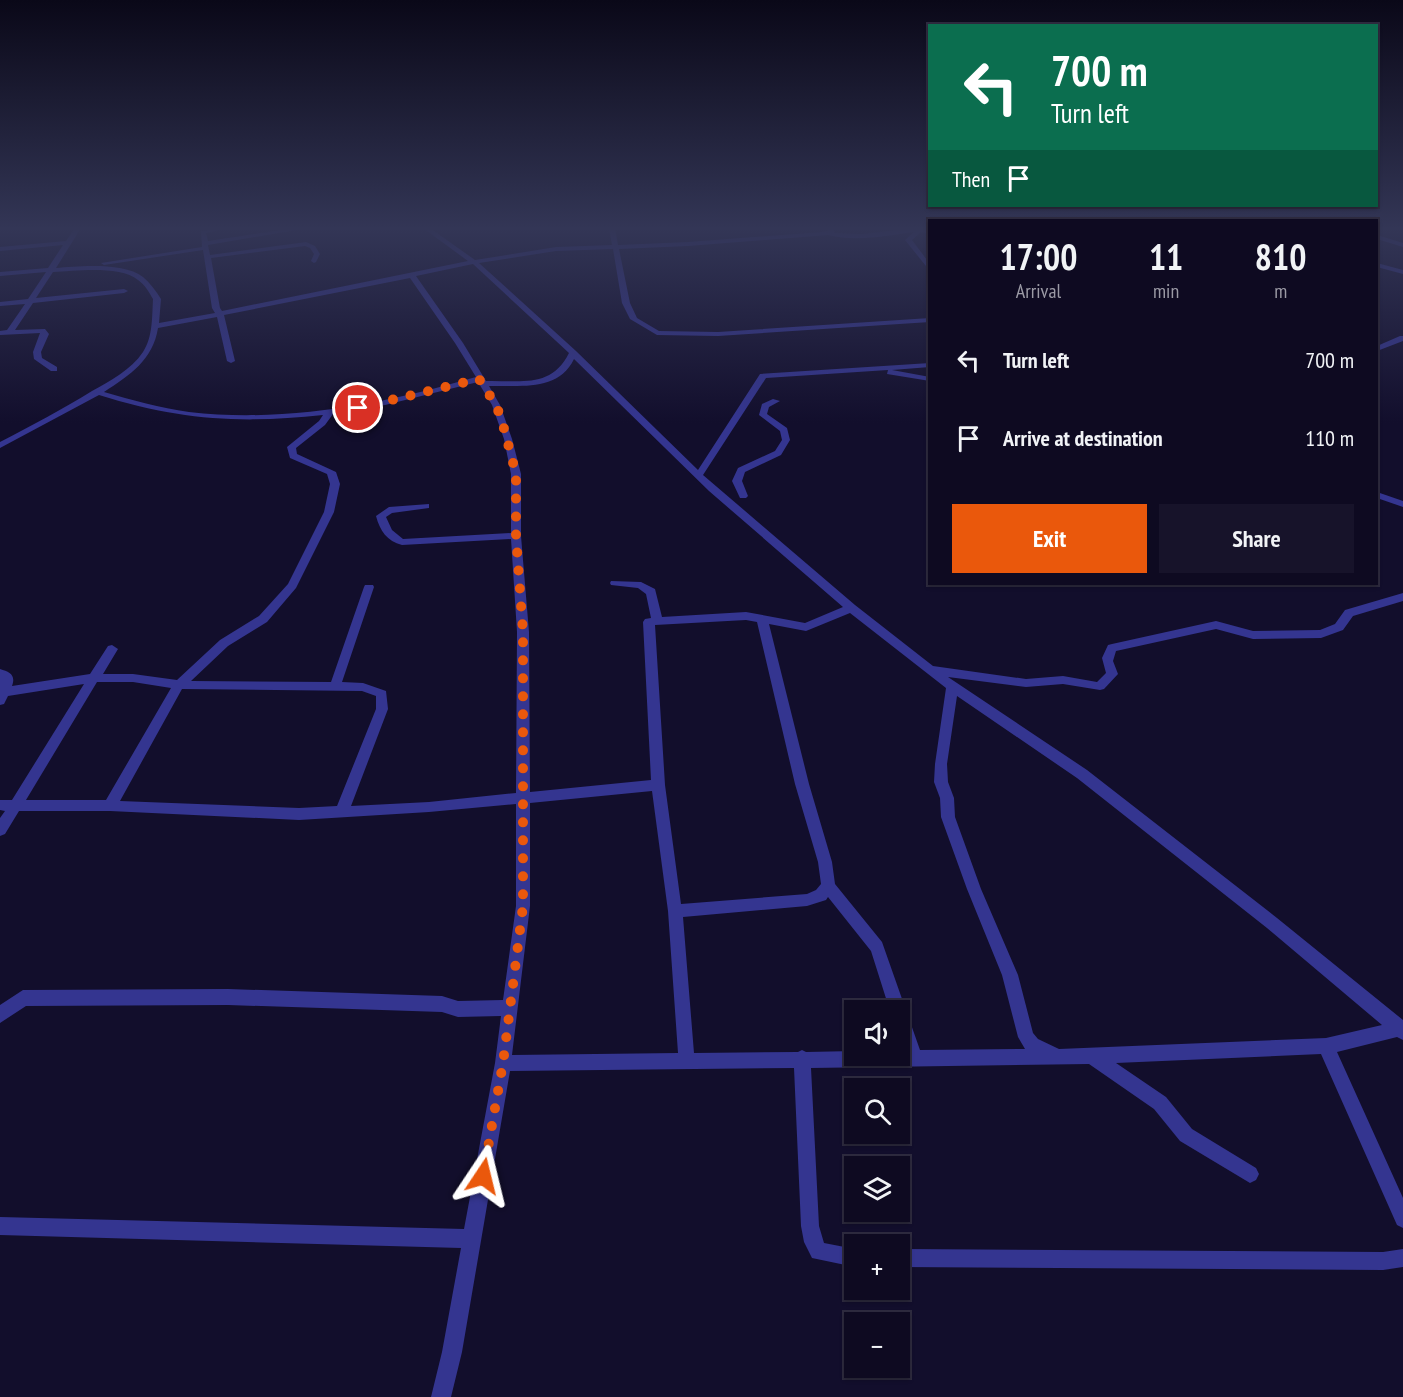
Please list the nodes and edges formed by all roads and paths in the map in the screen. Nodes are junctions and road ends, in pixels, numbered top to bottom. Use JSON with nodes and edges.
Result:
{"nodes":[{"id":1,"x":34,"y":293,"type":"edge"},
{"id":2,"x":103,"y":293,"type":"edge"},
{"id":3,"x":152,"y":293,"type":"edge"},
{"id":4,"x":213,"y":293,"type":"edge"},
{"id":5,"x":325,"y":293,"type":"edge"},
{"id":6,"x":424,"y":293,"type":"edge"},
{"id":7,"x":508,"y":293,"type":"edge"},
{"id":8,"x":624,"y":293,"type":"edge"},
{"id":9,"x":28,"y":301,"type":"junction"},
{"id":10,"x":0,"y":304,"type":"edge"},
{"id":11,"x":220,"y":314,"type":"junction"},
{"id":12,"x":928,"y":320,"type":"edge"},
{"id":13,"x":156,"y":326,"type":"junction"},
{"id":14,"x":10,"y":332,"type":"junction"},
{"id":15,"x":0,"y":333,"type":"edge"},
{"id":16,"x":1403,"y":338,"type":"edge"},
{"id":17,"x":1378,"y":349,"type":"edge"},
{"id":18,"x":573,"y":353,"type":"junction"},
{"id":19,"x":231,"y":360,"type":"dead end"},
{"id":20,"x":928,"y":365,"type":"edge"},
{"id":21,"x":868,"y":368,"type":"junction"},
{"id":22,"x":54,"y":369,"type":"dead end"},
{"id":23,"x":928,"y":379,"type":"edge"},
{"id":24,"x":481,"y":382,"type":"junction"},
{"id":25,"x":96,"y":392,"type":"junction"},
{"id":26,"x":776,"y":401,"type":"dead end"},
{"id":27,"x":330,"y":412,"type":"junction"},
{"id":28,"x":0,"y":446,"type":"edge"},
{"id":29,"x":699,"y":475,"type":"junction"},
{"id":30,"x":1378,"y":495,"type":"edge"},
{"id":31,"x":743,"y":496,"type":"dead end"},
{"id":32,"x":1403,"y":504,"type":"edge"},
{"id":33,"x":426,"y":506,"type":"dead end"},
{"id":34,"x":516,"y":536,"type":"junction"},
{"id":35,"x":615,"y":583,"type":"dead end"},
{"id":36,"x":369,"y":587,"type":"dead end"},
{"id":37,"x":1403,"y":597,"type":"edge"},
{"id":38,"x":851,"y":608,"type":"junction"},
{"id":39,"x":762,"y":618,"type":"junction"},
{"id":40,"x":657,"y":621,"type":"junction"},
{"id":41,"x":112,"y":649,"type":"dead end"},
{"id":42,"x":930,"y":669,"type":"junction"},
{"id":43,"x":0,"y":673,"type":"edge"},
{"id":44,"x":93,"y":678,"type":"junction"},
{"id":45,"x":179,"y":685,"type":"junction"},
{"id":46,"x":335,"y":687,"type":"junction"},
{"id":47,"x":952,"y":687,"type":"junction"},
{"id":48,"x":2,"y":696,"type":"edge"},
{"id":49,"x":658,"y":785,"type":"junction"},
{"id":50,"x":523,"y":798,"type":"junction"},
{"id":51,"x":0,"y":805,"type":"edge"},
{"id":52,"x":16,"y":805,"type":"junction"},
{"id":53,"x":110,"y":806,"type":"junction"},
{"id":54,"x":342,"y":812,"type":"junction"},
{"id":55,"x":0,"y":830,"type":"edge"},
{"id":56,"x":828,"y":886,"type":"junction"},
{"id":57,"x":675,"y":911,"type":"junction"},
{"id":58,"x":894,"y":1000,"type":"edge"},
{"id":59,"x":510,"y":1008,"type":"junction"},
{"id":60,"x":0,"y":1015,"type":"edge"},
{"id":61,"x":1402,"y":1032,"type":"edge"},
{"id":62,"x":910,"y":1044,"type":"edge"},
{"id":63,"x":1326,"y":1046,"type":"junction"},
{"id":64,"x":1091,"y":1056,"type":"junction"},
{"id":65,"x":1062,"y":1057,"type":"junction"},
{"id":66,"x":802,"y":1058,"type":"junction"},
{"id":67,"x":915,"y":1058,"type":"junction"},
{"id":68,"x":687,"y":1061,"type":"junction"},
{"id":69,"x":503,"y":1063,"type":"junction"},
{"id":70,"x":1250,"y":1174,"type":"dead end"},
{"id":71,"x":1403,"y":1219,"type":"edge"},
{"id":72,"x":0,"y":1226,"type":"edge"},
{"id":73,"x":472,"y":1239,"type":"junction"},
{"id":74,"x":844,"y":1256,"type":"edge"},
{"id":75,"x":910,"y":1258,"type":"edge"},
{"id":76,"x":1403,"y":1258,"type":"edge"},
{"id":77,"x":441,"y":1397,"type":"edge"}],
"edges":[{"from":1,"to":9,"type":"street"},
{"from":2,"to":9,"type":"street"},
{"from":3,"to":13,"type":"street"},
{"from":4,"to":11,"type":"street"},
{"from":5,"to":11,"type":"street"},
{"from":6,"to":24,"type":"street"},
{"from":7,"to":18,"type":"street"},
{"from":8,"to":12,"type":"street"},
{"from":9,"to":10,"type":"street"},
{"from":9,"to":14,"type":"street"},
{"from":11,"to":13,"type":"street"},
{"from":11,"to":19,"type":"street"},
{"from":13,"to":25,"type":"street"},
{"from":14,"to":15,"type":"street"},
{"from":14,"to":22,"type":"street"},
{"from":16,"to":17,"type":"street"},
{"from":18,"to":24,"type":"street"},
{"from":18,"to":29,"type":"street"},
{"from":20,"to":21,"type":"street"},
{"from":21,"to":23,"type":"street"},
{"from":21,"to":29,"type":"street"},
{"from":24,"to":27,"type":"street"},
{"from":24,"to":34,"type":"street"},
{"from":25,"to":27,"type":"street"},
{"from":25,"to":28,"type":"street"},
{"from":26,"to":31,"type":"street"},
{"from":27,"to":45,"type":"street"},
{"from":29,"to":38,"type":"street"},
{"from":30,"to":32,"type":"street"},
{"from":33,"to":34,"type":"street"},
{"from":34,"to":50,"type":"street"},
{"from":35,"to":40,"type":"street"},
{"from":36,"to":46,"type":"street"},
{"from":37,"to":42,"type":"street"},
{"from":38,"to":39,"type":"street"},
{"from":38,"to":42,"type":"street"},
{"from":39,"to":40,"type":"street"},
{"from":39,"to":56,"type":"street"},
{"from":40,"to":49,"type":"street"},
{"from":41,"to":44,"type":"street"},
{"from":42,"to":47,"type":"street"},
{"from":43,"to":48,"type":"street"},
{"from":44,"to":45,"type":"street"},
{"from":44,"to":48,"type":"street"},
{"from":44,"to":52,"type":"street"},
{"from":45,"to":46,"type":"street"},
{"from":45,"to":53,"type":"street"},
{"from":46,"to":54,"type":"street"},
{"from":47,"to":61,"type":"street"},
{"from":47,"to":65,"type":"street"},
{"from":49,"to":50,"type":"street"},
{"from":49,"to":57,"type":"street"},
{"from":50,"to":54,"type":"street"},
{"from":50,"to":59,"type":"street"},
{"from":51,"to":52,"type":"street"},
{"from":52,"to":53,"type":"street"},
{"from":52,"to":55,"type":"street"},
{"from":53,"to":54,"type":"street"},
{"from":56,"to":57,"type":"street"},
{"from":56,"to":58,"type":"street"},
{"from":57,"to":68,"type":"street"},
{"from":59,"to":60,"type":"street"},
{"from":59,"to":69,"type":"street"},
{"from":61,"to":63,"type":"street"},
{"from":62,"to":67,"type":"street"},
{"from":63,"to":64,"type":"street"},
{"from":63,"to":71,"type":"street"},
{"from":64,"to":65,"type":"street"},
{"from":64,"to":70,"type":"street"},
{"from":65,"to":67,"type":"street"},
{"from":66,"to":67,"type":"street"},
{"from":66,"to":68,"type":"street"},
{"from":66,"to":74,"type":"street"},
{"from":68,"to":69,"type":"street"},
{"from":69,"to":73,"type":"street"},
{"from":72,"to":73,"type":"street"},
{"from":73,"to":77,"type":"street"},
{"from":75,"to":76,"type":"street"}]}
